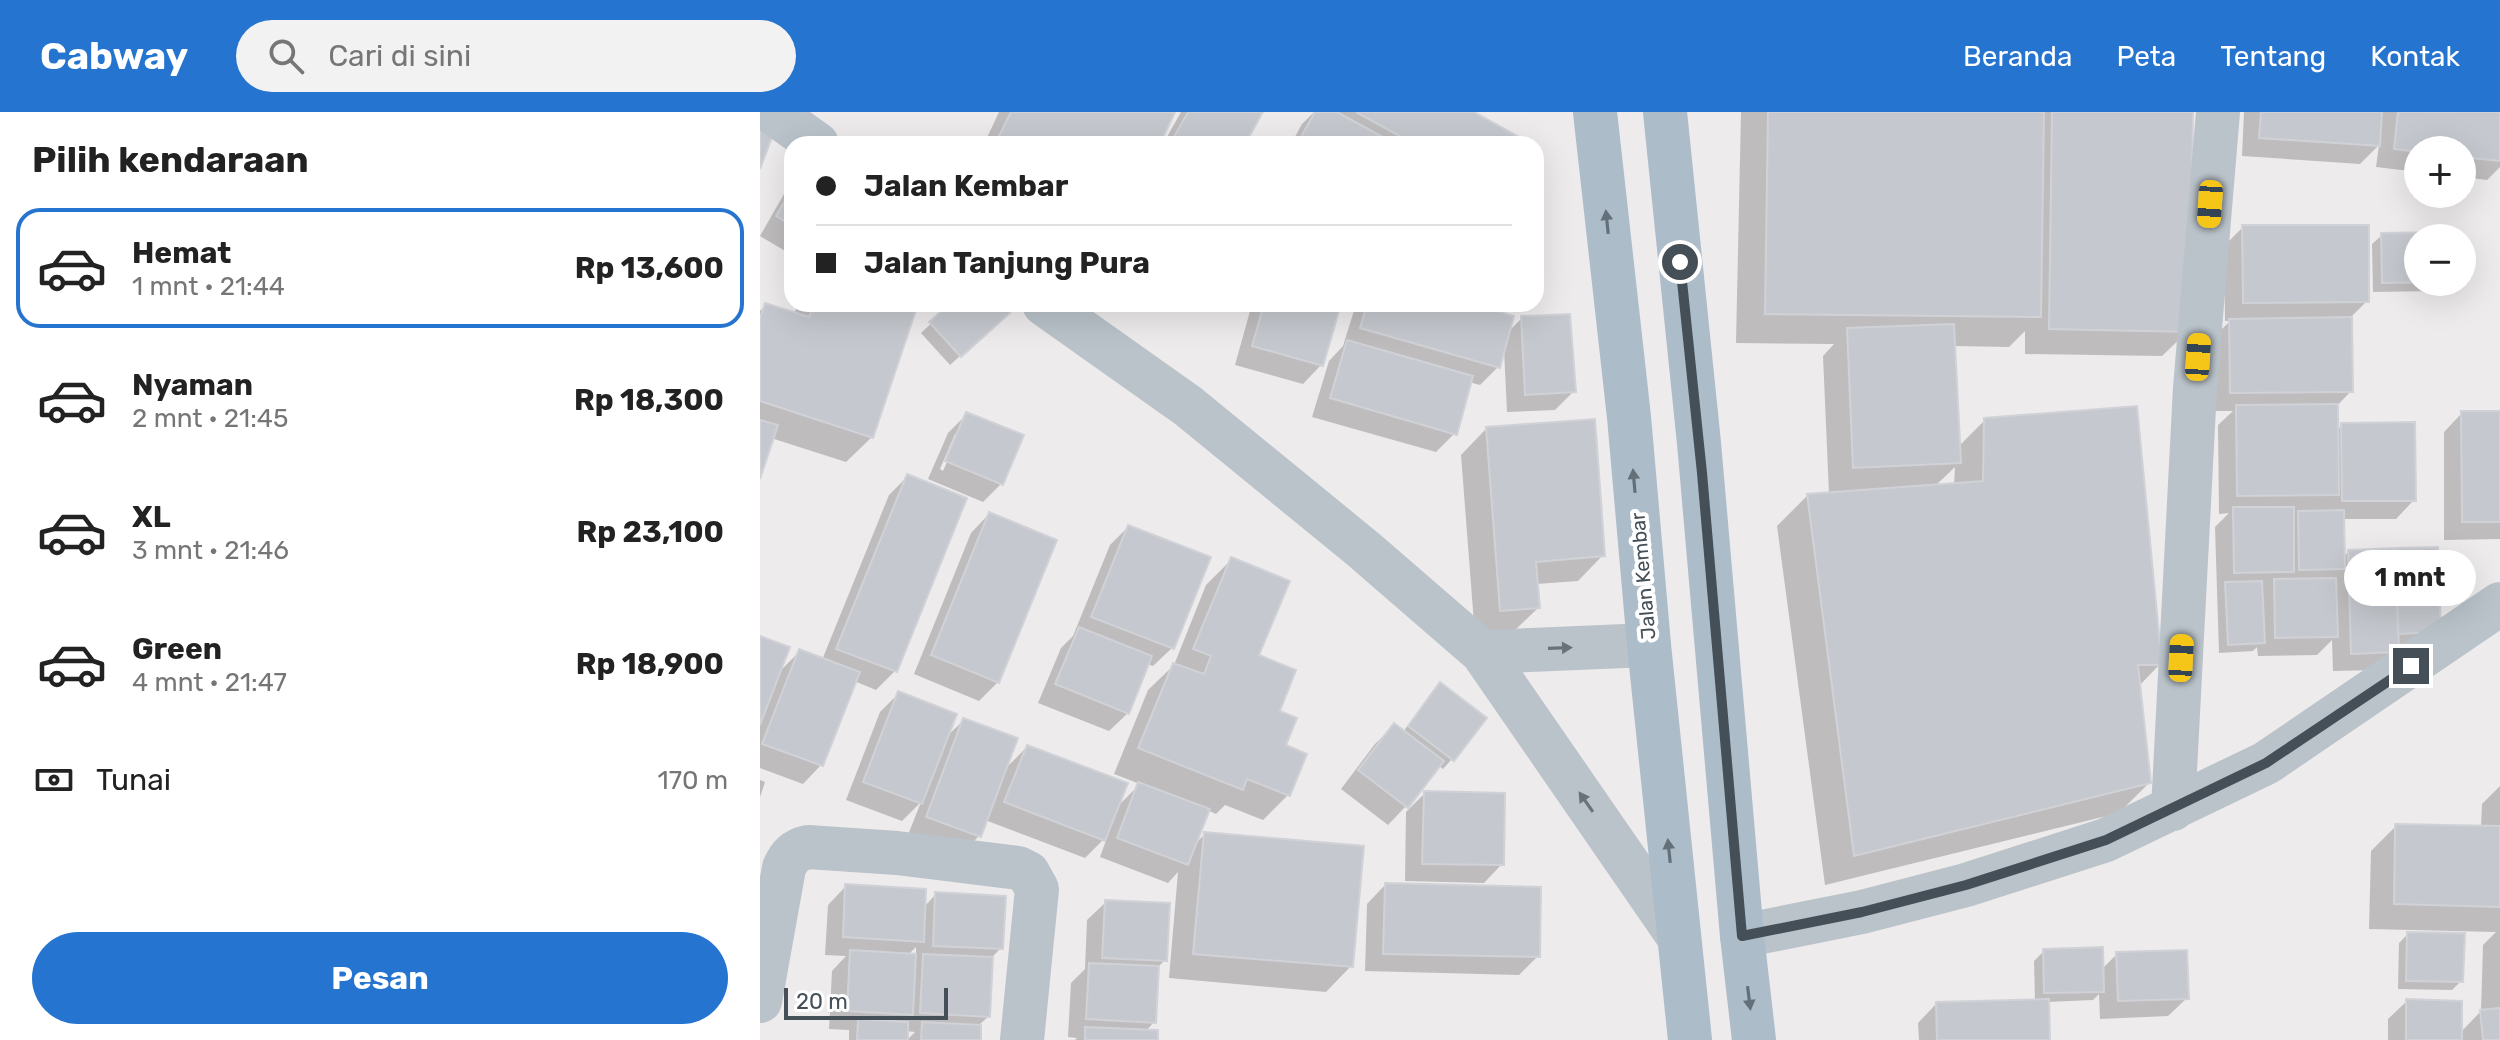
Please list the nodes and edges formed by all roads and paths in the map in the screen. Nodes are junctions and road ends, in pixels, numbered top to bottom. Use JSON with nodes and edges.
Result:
{"nodes":[{"id":1,"x":772,"y":112,"type":"edge"},
{"id":2,"x":1595,"y":112,"type":"edge"},
{"id":3,"x":1665,"y":112,"type":"edge"},
{"id":4,"x":2218,"y":112,"type":"edge"},
{"id":5,"x":806,"y":136,"type":"edge"},
{"id":6,"x":1055,"y":312,"type":"edge"},
{"id":7,"x":2500,"y":604,"type":"edge"},
{"id":8,"x":1649,"y":645,"type":"junction"},
{"id":9,"x":1482,"y":652,"type":"junction"},
{"id":10,"x":2173,"y":809,"type":"junction"},
{"id":11,"x":1678,"y":936,"type":"junction"},
{"id":12,"x":1742,"y":936,"type":"junction"},
{"id":13,"x":760,"y":1001,"type":"edge"},
{"id":14,"x":1022,"y":1040,"type":"edge"},
{"id":15,"x":1690,"y":1040,"type":"edge"},
{"id":16,"x":1754,"y":1040,"type":"edge"}],
"edges":[{"from":1,"to":5,"type":"street"},
{"from":8,"to":2,"type":"main road","name":"Jalan Kembar","one_way":true},
{"from":3,"to":12,"type":"main road"},
{"from":4,"to":10,"type":"street"},
{"from":6,"to":9,"type":"street"},
{"from":7,"to":10,"type":"street"},
{"from":9,"to":8,"type":"street","one_way":true},
{"from":11,"to":8,"type":"main road","name":"Jalan Kembar","one_way":true},
{"from":11,"to":9,"type":"street","one_way":true},
{"from":10,"to":12,"type":"street"},
{"from":11,"to":15,"type":"main road","name":"Jalan Kembar"},
{"from":12,"to":16,"type":"main road","one_way":true},
{"from":13,"to":14,"type":"street"}]}
